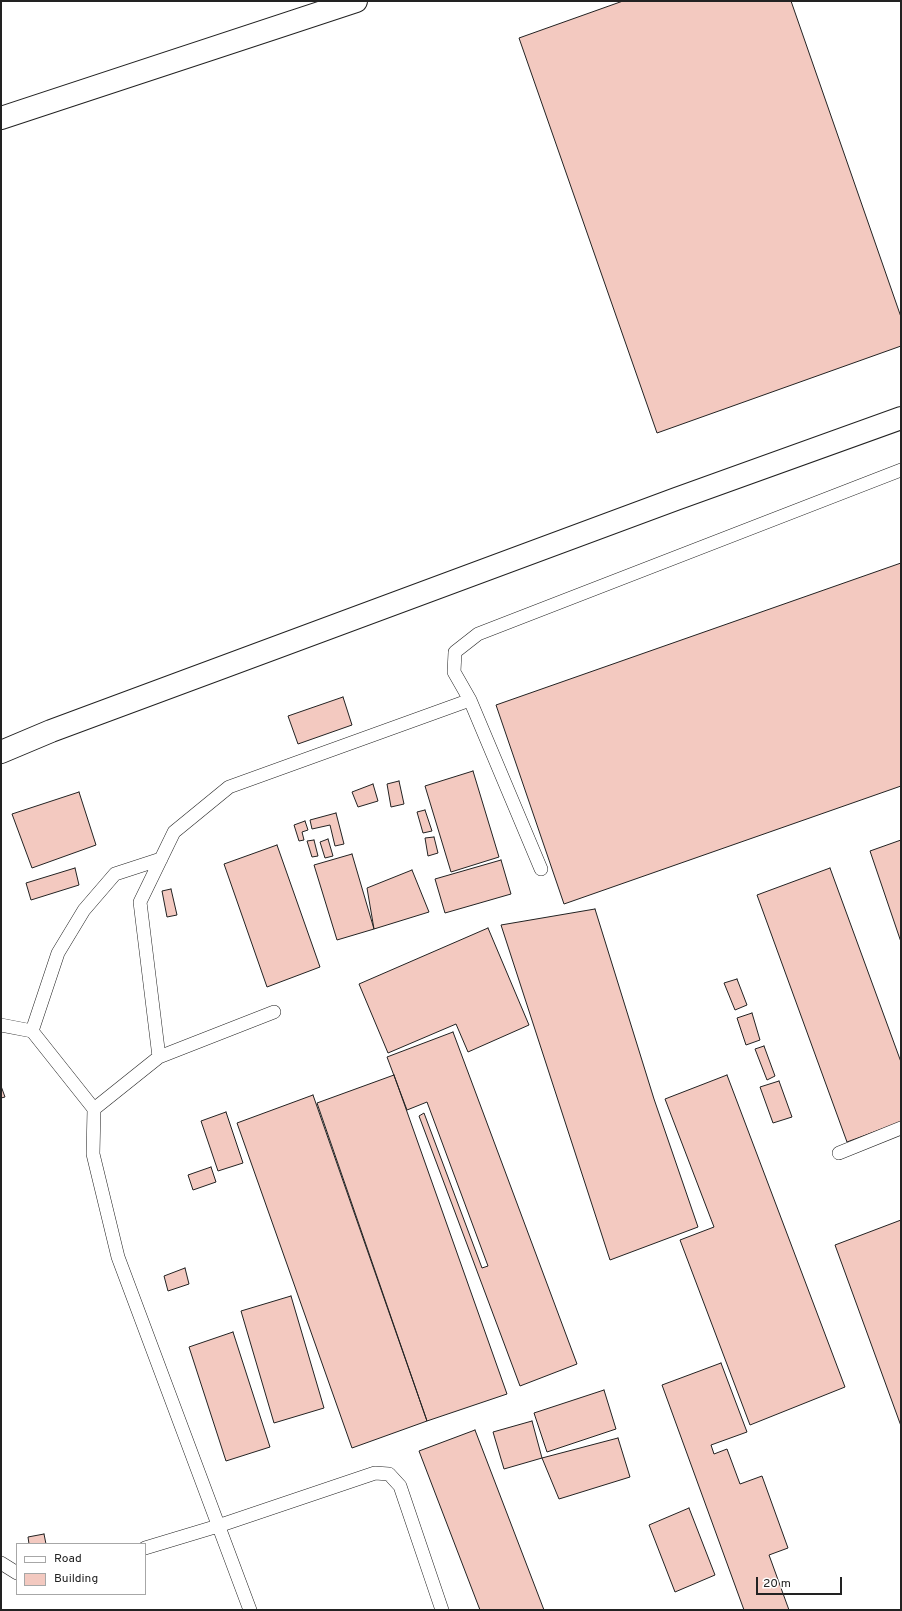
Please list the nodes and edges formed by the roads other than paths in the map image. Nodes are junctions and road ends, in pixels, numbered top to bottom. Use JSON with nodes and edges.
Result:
{"nodes":[{"id":1,"x":356,"y":1,"type":"edge"},
{"id":2,"x":1,"y":118,"type":"edge"},
{"id":3,"x":901,"y":418,"type":"edge"},
{"id":4,"x":901,"y":470,"type":"edge"},
{"id":5,"x":470,"y":700,"type":"junction"},
{"id":6,"x":1,"y":752,"type":"edge"},
{"id":7,"x":161,"y":859,"type":"junction"},
{"id":8,"x":541,"y":869,"type":"dead end"},
{"id":9,"x":274,"y":1012,"type":"dead end"},
{"id":10,"x":1,"y":1025,"type":"edge"},
{"id":11,"x":32,"y":1031,"type":"junction"},
{"id":12,"x":159,"y":1056,"type":"junction"},
{"id":13,"x":94,"y":1109,"type":"junction"},
{"id":14,"x":901,"y":1128,"type":"edge"},
{"id":15,"x":839,"y":1153,"type":"dead end"},
{"id":16,"x":218,"y":1526,"type":"junction"},
{"id":17,"x":146,"y":1548,"type":"edge"},
{"id":18,"x":1,"y":1563,"type":"edge"},
{"id":19,"x":16,"y":1572,"type":"edge"},
{"id":20,"x":250,"y":1610,"type":"edge"},
{"id":21,"x":442,"y":1610,"type":"edge"}],
"edges":[{"from":1,"to":2,"type":"street"},
{"from":3,"to":6,"type":"street"},
{"from":4,"to":5,"type":"lane"},
{"from":5,"to":7,"type":"lane"},
{"from":5,"to":8,"type":"lane"},
{"from":7,"to":11,"type":"lane"},
{"from":7,"to":12,"type":"lane"},
{"from":9,"to":12,"type":"lane"},
{"from":10,"to":11,"type":"lane"},
{"from":11,"to":13,"type":"lane"},
{"from":12,"to":13,"type":"lane"},
{"from":13,"to":16,"type":"lane"},
{"from":14,"to":15,"type":"lane"},
{"from":16,"to":17,"type":"lane"},
{"from":16,"to":20,"type":"lane"},
{"from":16,"to":21,"type":"lane"},
{"from":18,"to":19,"type":"lane"}]}
